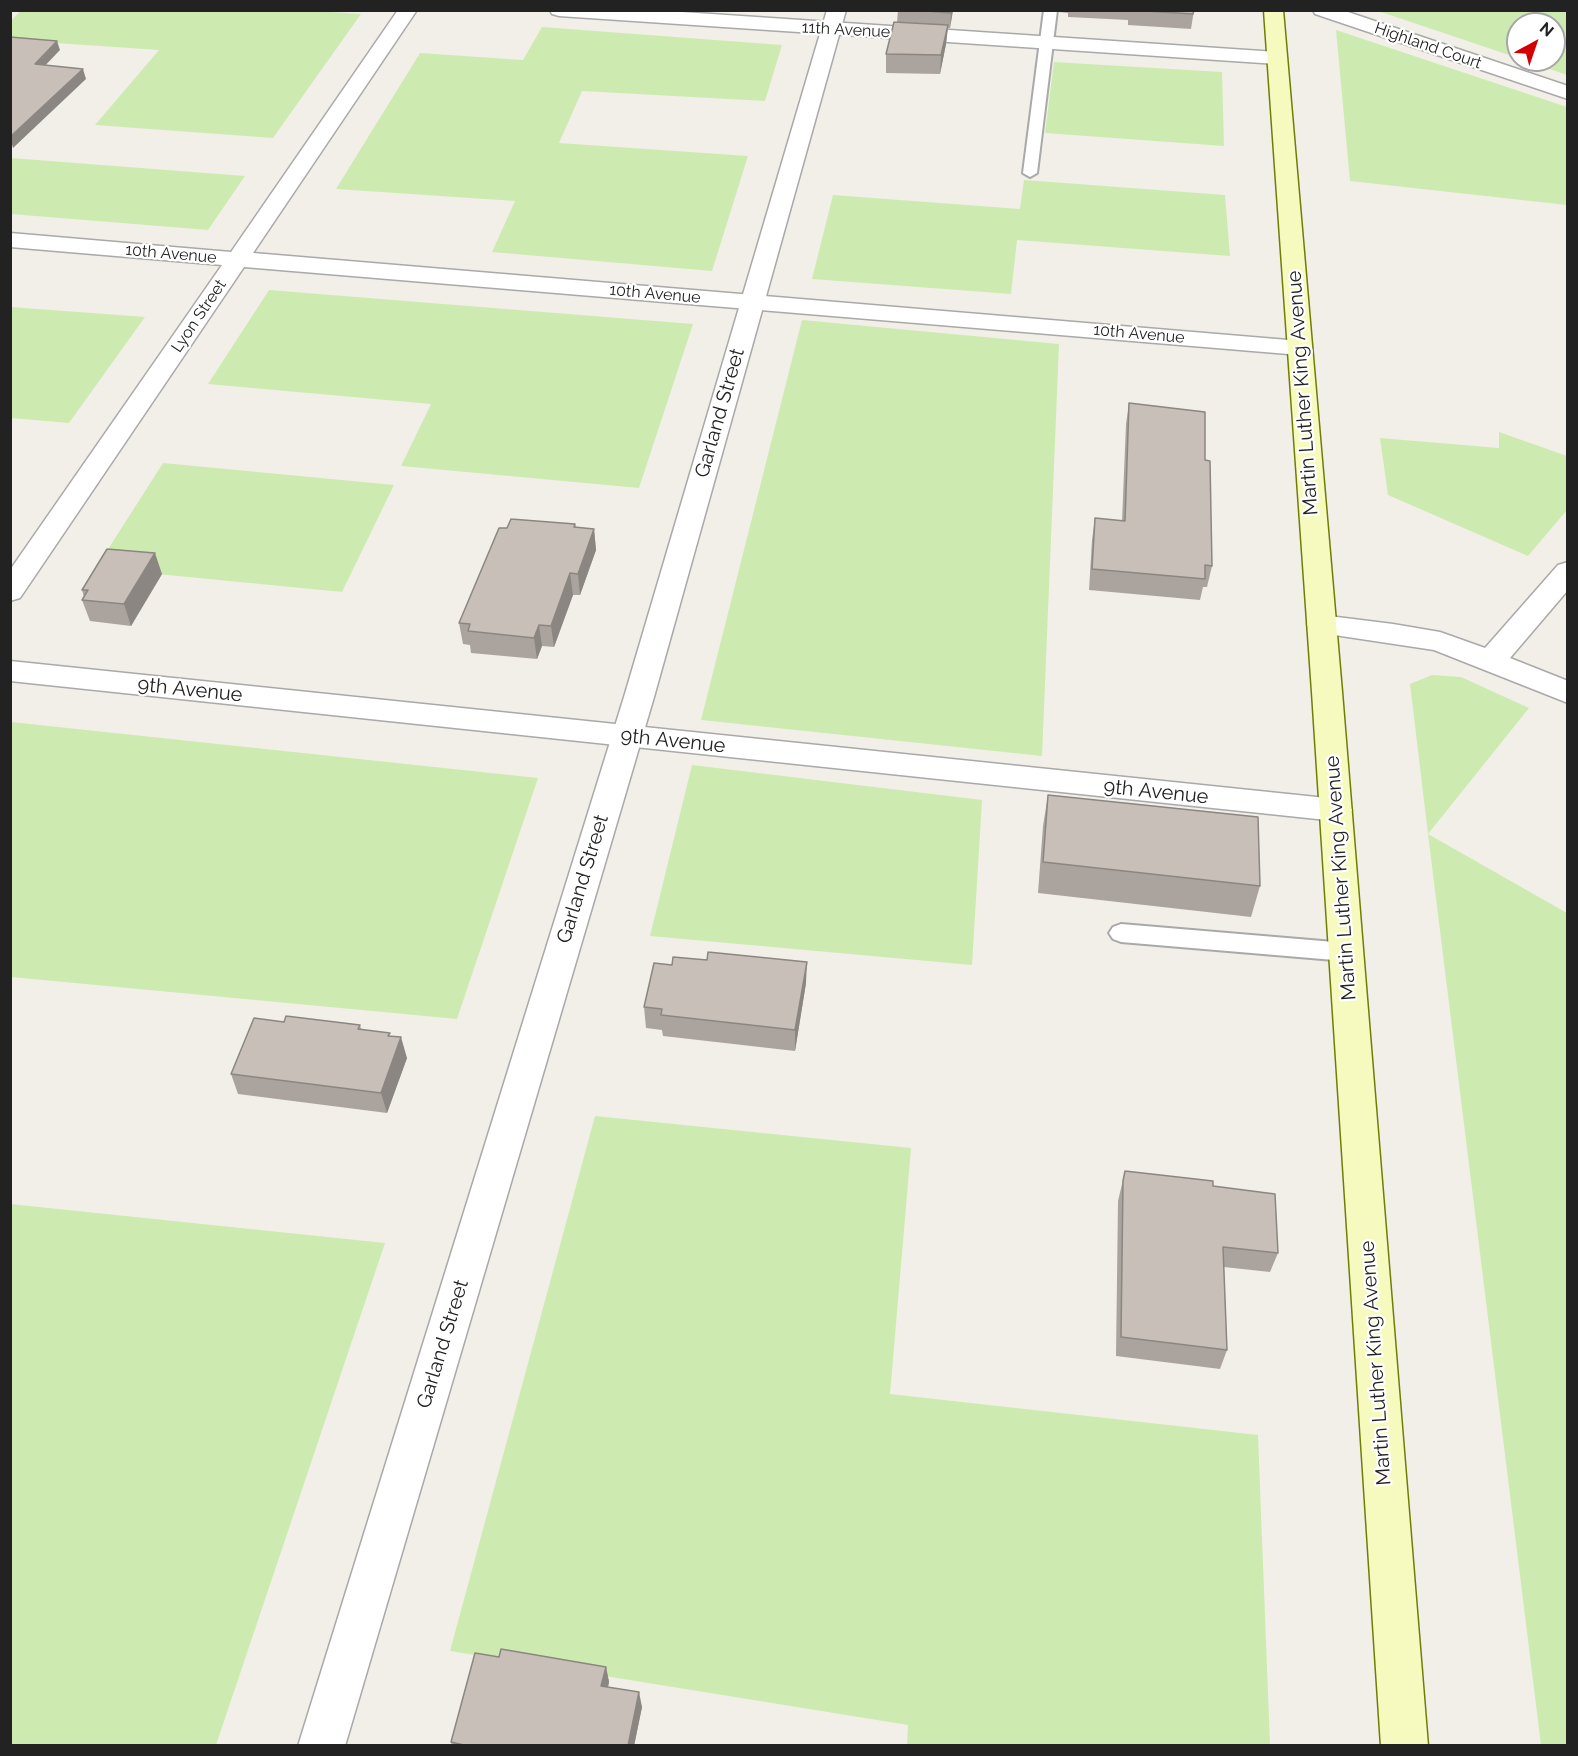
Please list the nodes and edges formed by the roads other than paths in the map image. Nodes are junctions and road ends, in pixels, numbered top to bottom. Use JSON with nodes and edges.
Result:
{"nodes":[{"id":1,"x":408,"y":10,"type":"edge"},
{"id":2,"x":559,"y":10,"type":"edge"},
{"id":3,"x":1051,"y":10,"type":"edge"},
{"id":4,"x":1273,"y":10,"type":"edge"},
{"id":5,"x":1322,"y":10,"type":"edge"},
{"id":6,"x":834,"y":20,"type":"edge"},
{"id":7,"x":1047,"y":43,"type":"junction"},
{"id":8,"x":1277,"y":58,"type":"junction"},
{"id":9,"x":1568,"y":93,"type":"edge"},
{"id":10,"x":1030,"y":173,"type":"dead end"},
{"id":11,"x":10,"y":240,"type":"edge"},
{"id":12,"x":237,"y":259,"type":"junction"},
{"id":13,"x":753,"y":302,"type":"junction"},
{"id":14,"x":1300,"y":348,"type":"junction"},
{"id":15,"x":1568,"y":571,"type":"edge"},
{"id":16,"x":10,"y":592,"type":"edge"},
{"id":17,"x":1321,"y":624,"type":"junction"},
{"id":18,"x":1490,"y":662,"type":"junction"},
{"id":19,"x":10,"y":671,"type":"edge"},
{"id":20,"x":1568,"y":693,"type":"edge"},
{"id":21,"x":627,"y":736,"type":"junction"},
{"id":22,"x":1336,"y":810,"type":"junction"},
{"id":23,"x":1121,"y":933,"type":"dead end"},
{"id":24,"x":1346,"y":952,"type":"junction"},
{"id":25,"x":321,"y":1746,"type":"edge"},
{"id":26,"x":1405,"y":1746,"type":"edge"}],
"edges":[{"from":1,"to":12,"type":"street","name":"Lyon Street"},
{"from":2,"to":6,"type":"street","name":"11th Avenue"},
{"from":3,"to":7,"type":"lane"},
{"from":4,"to":8,"type":"main road","name":"Martin Luther King Avenue"},
{"from":5,"to":9,"type":"street","name":"Highland Court"},
{"from":6,"to":7,"type":"street","name":"11th Avenue"},
{"from":6,"to":13,"type":"street","name":"Garland Street"},
{"from":7,"to":8,"type":"street","name":"11th Avenue"},
{"from":7,"to":10,"type":"lane"},
{"from":8,"to":14,"type":"main road","name":"Martin Luther King Avenue"},
{"from":11,"to":12,"type":"street","name":"10th Avenue"},
{"from":12,"to":13,"type":"street","name":"10th Avenue"},
{"from":12,"to":16,"type":"street","name":"Lyon Street"},
{"from":13,"to":14,"type":"street","name":"10th Avenue"},
{"from":13,"to":21,"type":"street","name":"Garland Street"},
{"from":14,"to":17,"type":"main road","name":"Martin Luther King Avenue"},
{"from":15,"to":18,"type":"street"},
{"from":17,"to":18,"type":"street"},
{"from":17,"to":22,"type":"main road","name":"Martin Luther King Avenue"},
{"from":18,"to":20,"type":"street"},
{"from":19,"to":21,"type":"street","name":"9th Avenue"},
{"from":21,"to":22,"type":"street","name":"9th Avenue"},
{"from":21,"to":25,"type":"street","name":"Garland Street"},
{"from":22,"to":24,"type":"main road","name":"Martin Luther King Avenue"},
{"from":23,"to":24,"type":"lane"},
{"from":24,"to":26,"type":"main road","name":"Martin Luther King Avenue"}]}
